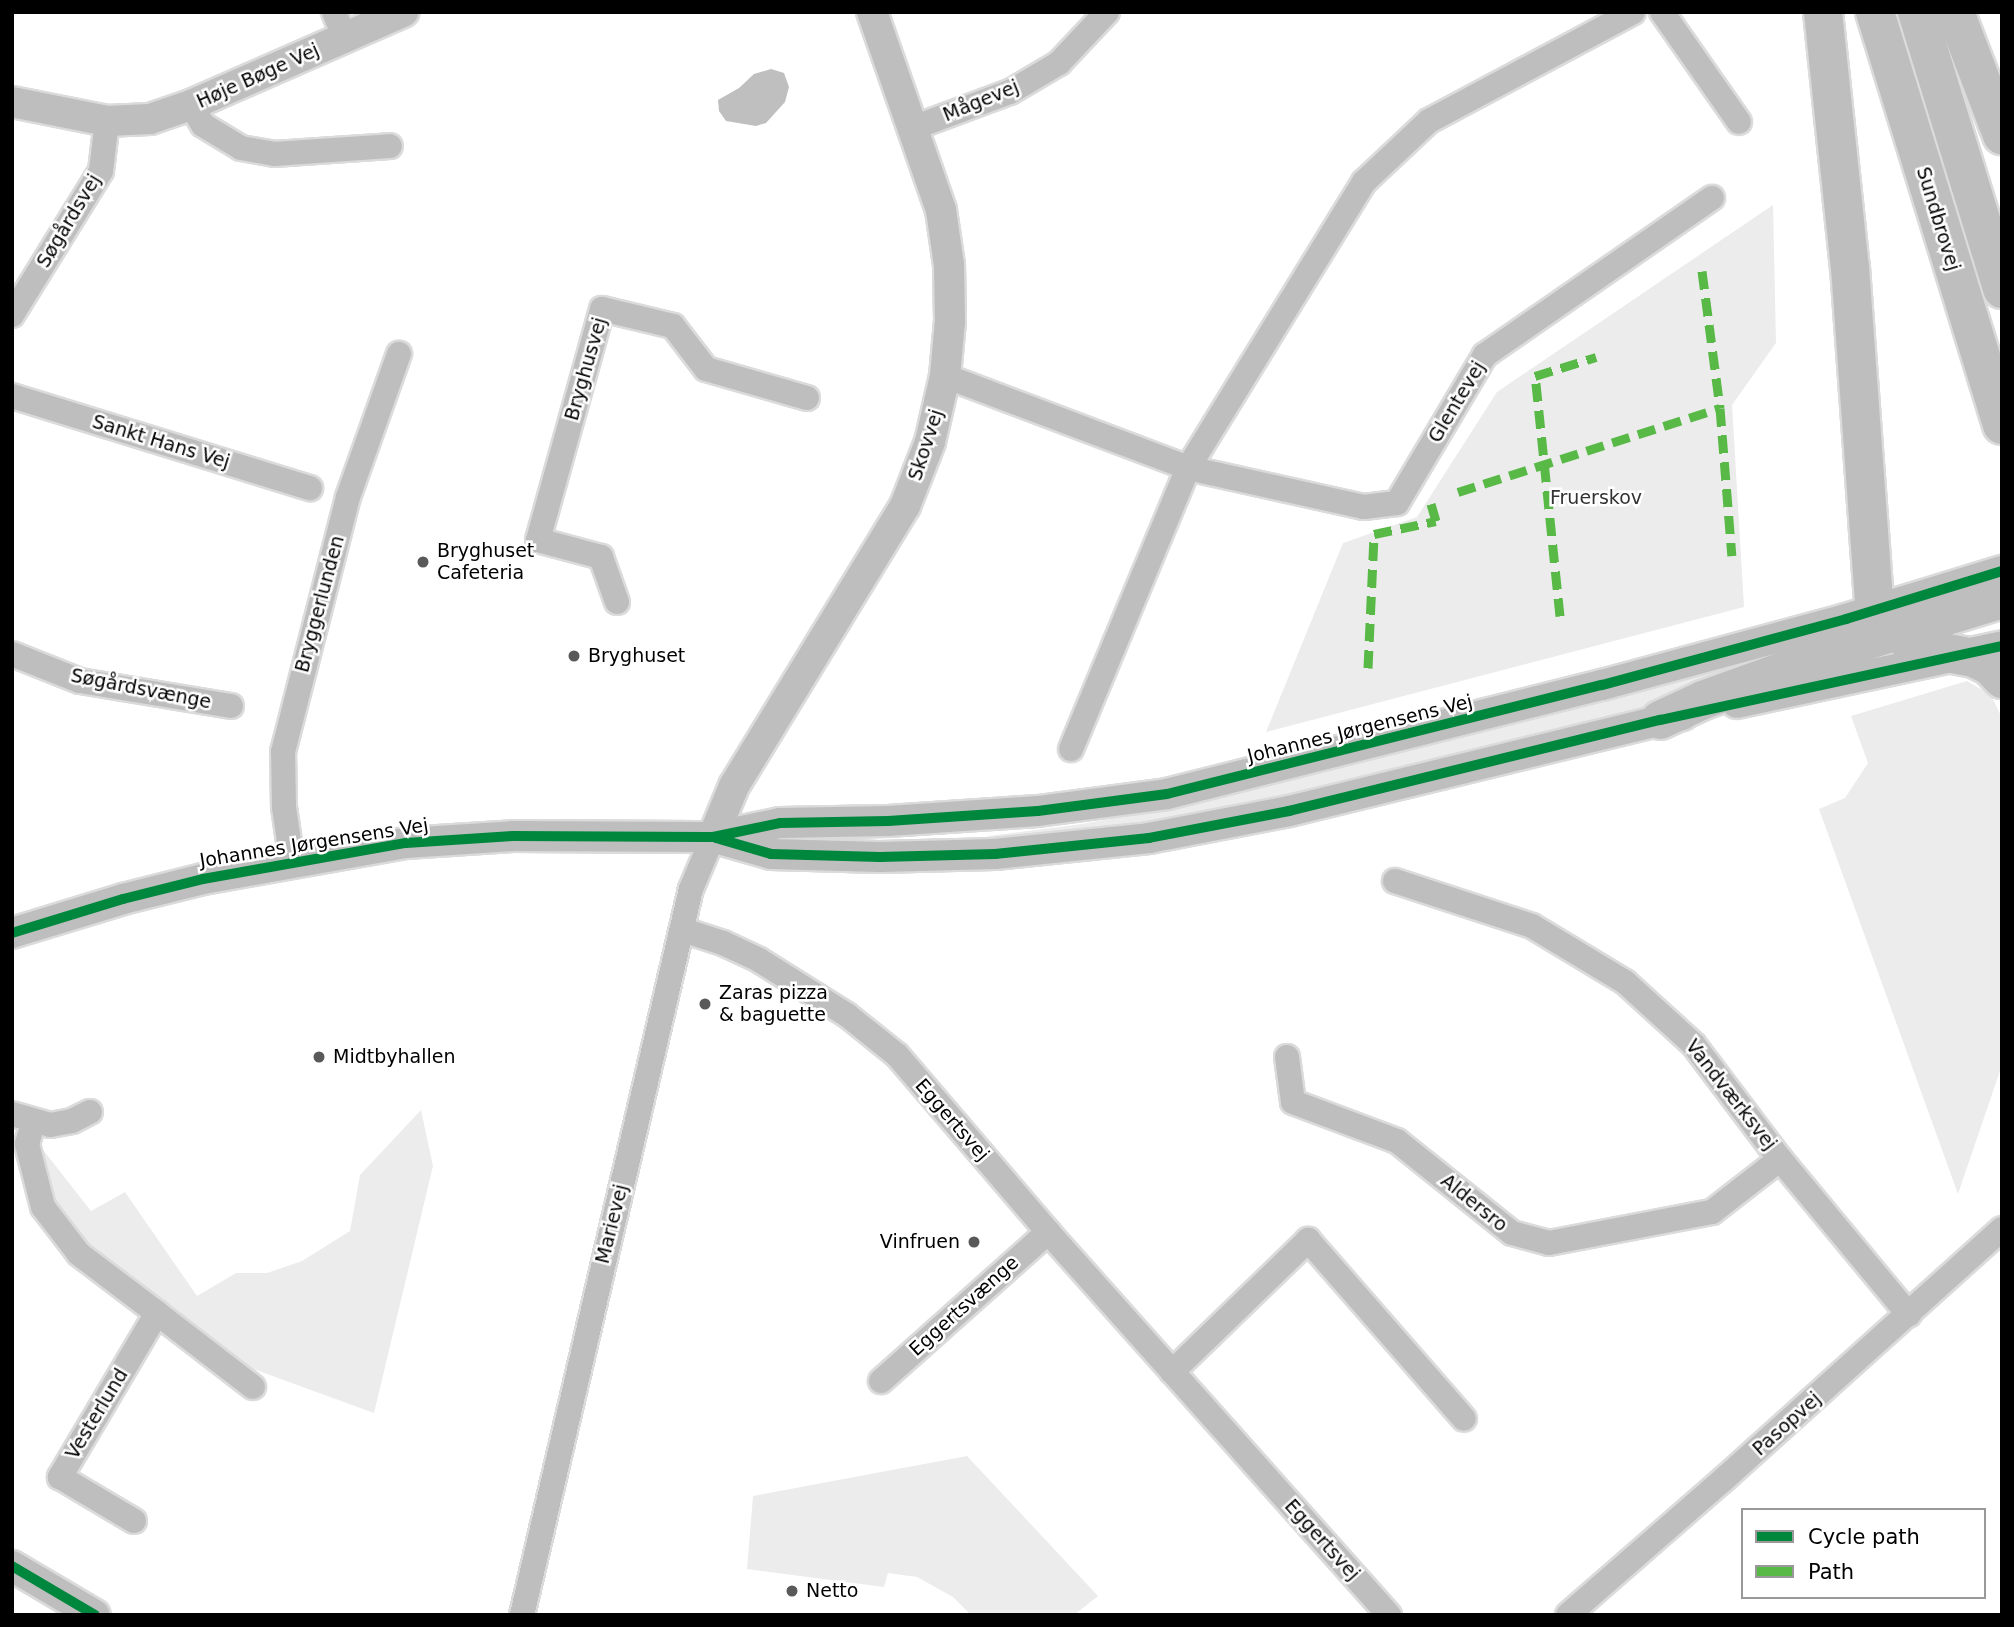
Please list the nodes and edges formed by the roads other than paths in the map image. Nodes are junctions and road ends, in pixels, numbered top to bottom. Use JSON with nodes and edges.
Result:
{"nodes":[{"id":1,"x":403,"y":12,"type":"edge"},
{"id":2,"x":872,"y":12,"type":"edge"},
{"id":3,"x":1107,"y":12,"type":"edge"},
{"id":4,"x":1633,"y":12,"type":"edge"},
{"id":5,"x":1662,"y":12,"type":"edge"},
{"id":6,"x":1823,"y":12,"type":"edge"},
{"id":7,"x":1875,"y":12,"type":"edge"},
{"id":8,"x":1917,"y":12,"type":"edge"},
{"id":9,"x":1955,"y":12,"type":"edge"},
{"id":10,"x":339,"y":25,"type":"edge"},
{"id":11,"x":12,"y":102,"type":"edge"},
{"id":12,"x":191,"y":105,"type":"junction"},
{"id":13,"x":107,"y":121,"type":"junction"},
{"id":14,"x":1739,"y":122,"type":"dead end"},
{"id":15,"x":913,"y":128,"type":"junction"},
{"id":16,"x":2002,"y":135,"type":"edge"},
{"id":17,"x":390,"y":146,"type":"dead end"},
{"id":18,"x":1712,"y":198,"type":"dead end"},
{"id":19,"x":2002,"y":289,"type":"edge"},
{"id":20,"x":12,"y":315,"type":"edge"},
{"id":21,"x":399,"y":354,"type":"dead end"},
{"id":22,"x":945,"y":376,"type":"junction"},
{"id":23,"x":12,"y":396,"type":"edge"},
{"id":24,"x":807,"y":398,"type":"dead end"},
{"id":25,"x":2002,"y":425,"type":"edge"},
{"id":26,"x":1188,"y":468,"type":"junction"},
{"id":27,"x":310,"y":488,"type":"dead end"},
{"id":28,"x":2002,"y":571,"type":"edge"},
{"id":29,"x":2002,"y":599,"type":"edge"},
{"id":30,"x":617,"y":602,"type":"dead end"},
{"id":31,"x":1887,"y":619,"type":"junction"},
{"id":32,"x":2000,"y":653,"type":"edge"},
{"id":33,"x":12,"y":654,"type":"edge"},
{"id":34,"x":1953,"y":655,"type":"junction"},
{"id":35,"x":231,"y":706,"type":"dead end"},
{"id":36,"x":1660,"y":720,"type":"junction"},
{"id":37,"x":1071,"y":749,"type":"dead end"},
{"id":38,"x":713,"y":837,"type":"junction"},
{"id":39,"x":292,"y":862,"type":"junction"},
{"id":40,"x":1395,"y":881,"type":"dead end"},
{"id":41,"x":683,"y":930,"type":"junction"},
{"id":42,"x":12,"y":933,"type":"edge"},
{"id":43,"x":1287,"y":1056,"type":"dead end"},
{"id":44,"x":90,"y":1112,"type":"dead end"},
{"id":45,"x":23,"y":1118,"type":"edge"},
{"id":46,"x":1780,"y":1158,"type":"junction"},
{"id":47,"x":22,"y":1169,"type":"edge"},
{"id":48,"x":2002,"y":1229,"type":"edge"},
{"id":49,"x":1048,"y":1231,"type":"junction"},
{"id":50,"x":158,"y":1313,"type":"junction"},
{"id":51,"x":1909,"y":1315,"type":"junction"},
{"id":52,"x":1172,"y":1372,"type":"junction"},
{"id":53,"x":881,"y":1381,"type":"dead end"},
{"id":54,"x":253,"y":1387,"type":"dead end"},
{"id":55,"x":1464,"y":1419,"type":"dead end"},
{"id":56,"x":134,"y":1521,"type":"dead end"},
{"id":57,"x":12,"y":1566,"type":"edge"},
{"id":58,"x":95,"y":1615,"type":"edge"},
{"id":59,"x":522,"y":1615,"type":"edge"},
{"id":60,"x":1389,"y":1615,"type":"edge"},
{"id":61,"x":1568,"y":1615,"type":"edge"}],
"edges":[{"from":1,"to":10,"type":"street","name":"Høje Bøge Vej"},
{"from":2,"to":15,"type":"street","name":"Skovvej"},
{"from":3,"to":15,"type":"street","name":"Mågevej"},
{"from":4,"to":26,"type":"street"},
{"from":5,"to":14,"type":"street"},
{"from":6,"to":31,"type":"main road"},
{"from":7,"to":25,"type":"main road","name":"Sundbrovej"},
{"from":8,"to":19,"type":"main road"},
{"from":9,"to":16,"type":"main road"},
{"from":10,"to":12,"type":"street","name":"Høje Bøge Vej"},
{"from":11,"to":13,"type":"street","name":"Høje Bøge Vej"},
{"from":12,"to":13,"type":"street","name":"Høje Bøge Vej"},
{"from":12,"to":17,"type":"street"},
{"from":13,"to":20,"type":"street","name":"Søgårdsvej"},
{"from":15,"to":22,"type":"street","name":"Skovvej"},
{"from":18,"to":26,"type":"street","name":"Glentevej"},
{"from":21,"to":39,"type":"street","name":"Bryggerlunden"},
{"from":22,"to":26,"type":"street","name":"Glentevej"},
{"from":22,"to":38,"type":"street","name":"Skovvej"},
{"from":23,"to":27,"type":"street","name":"Sankt Hans Vej"},
{"from":24,"to":30,"type":"street","name":"Bryghusvej"},
{"from":26,"to":37,"type":"street"},
{"from":28,"to":31,"type":"street","name":"Johannes Jørgensens Vej"},
{"from":29,"to":31,"type":"main road"},
{"from":31,"to":34,"type":"main road"},
{"from":31,"to":36,"type":"main road"},
{"from":31,"to":38,"type":"street","name":"Johannes Jørgensens Vej"},
{"from":32,"to":34,"type":"main road"},
{"from":33,"to":35,"type":"street","name":"Søgårdsvænge"},
{"from":34,"to":36,"type":"street","name":"Johannes Jørgensens Vej"},
{"from":36,"to":38,"type":"street","name":"Johannes Jørgensens Vej"},
{"from":38,"to":39,"type":"street","name":"Johannes Jørgensens Vej"},
{"from":38,"to":41,"type":"street","name":"Marievej"},
{"from":39,"to":42,"type":"street","name":"Johannes Jørgensens Vej"},
{"from":40,"to":46,"type":"street","name":"Vandværksvej"},
{"from":41,"to":49,"type":"street","name":"Eggertsvej"},
{"from":41,"to":59,"type":"street","name":"Marievej"},
{"from":43,"to":46,"type":"street","name":"Aldersro"},
{"from":44,"to":45,"type":"street"},
{"from":45,"to":47,"type":"street"},
{"from":46,"to":51,"type":"street","name":"Vandværksvej"},
{"from":47,"to":50,"type":"street"},
{"from":48,"to":51,"type":"street","name":"Pasopvej"},
{"from":49,"to":52,"type":"street","name":"Eggertsvej"},
{"from":49,"to":53,"type":"street","name":"Eggertsvænge"},
{"from":50,"to":54,"type":"street"},
{"from":50,"to":56,"type":"street","name":"Vesterlund"},
{"from":51,"to":61,"type":"street","name":"Pasopvej"},
{"from":52,"to":55,"type":"street"},
{"from":52,"to":60,"type":"street","name":"Eggertsvej"},
{"from":57,"to":58,"type":"street"}]}
